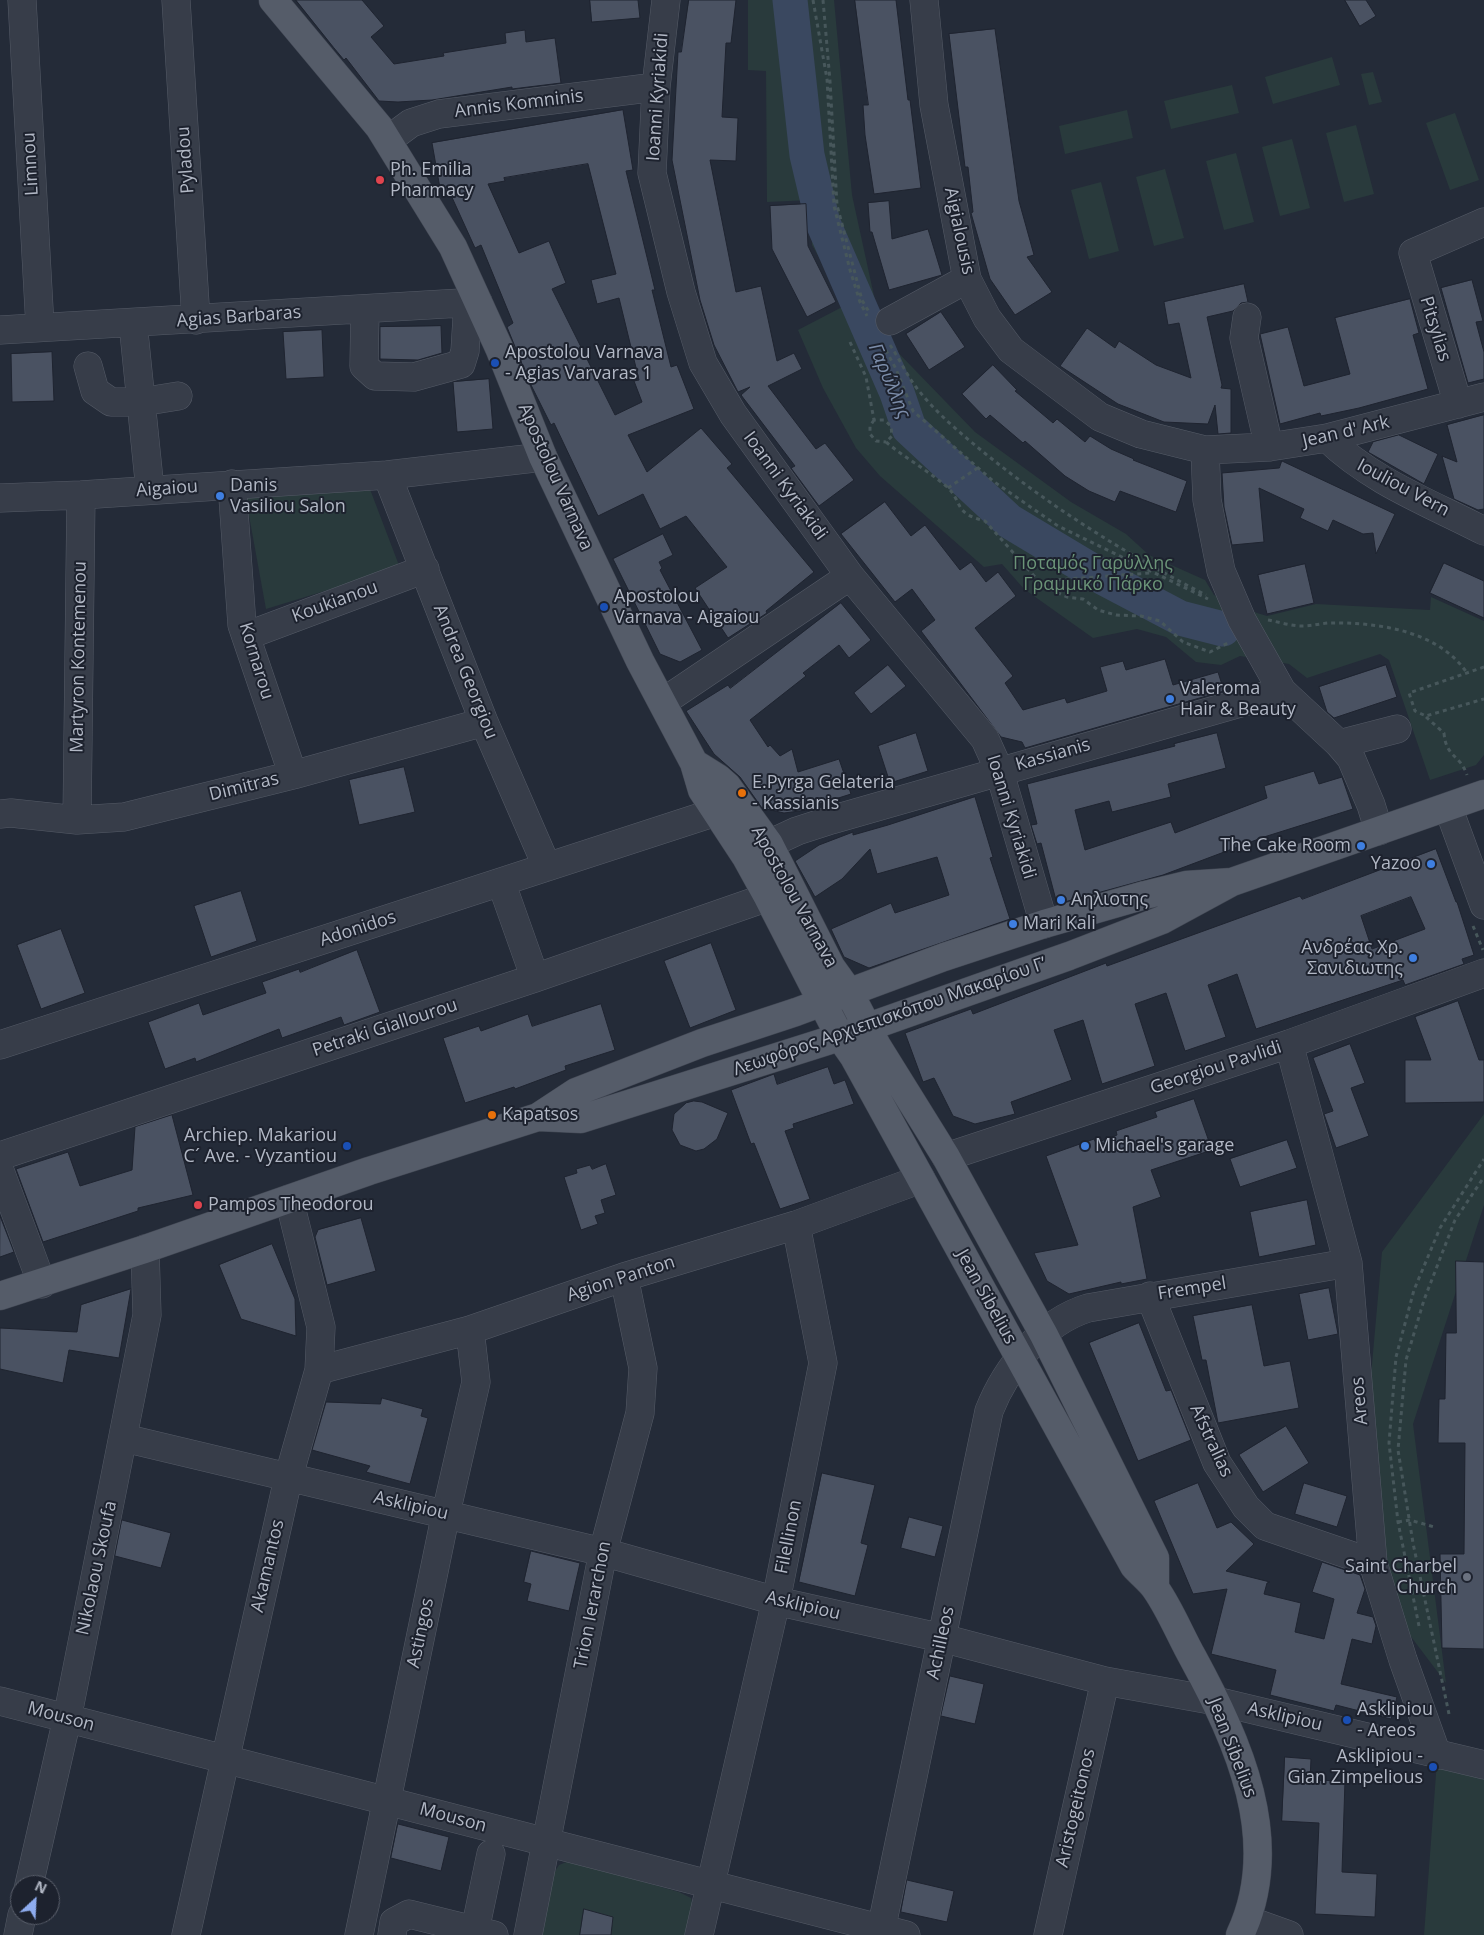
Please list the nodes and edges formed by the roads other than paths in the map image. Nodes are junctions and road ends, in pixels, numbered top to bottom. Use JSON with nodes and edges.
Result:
{"nodes":[{"id":1,"x":22,"y":0,"type":"edge"},
{"id":2,"x":176,"y":0,"type":"edge"},
{"id":3,"x":273,"y":0,"type":"edge"},
{"id":4,"x":666,"y":0,"type":"edge"},
{"id":5,"x":924,"y":0,"type":"edge"},
{"id":6,"x":656,"y":87,"type":"junction"},
{"id":7,"x":388,"y":140,"type":"junction"},
{"id":8,"x":1484,"y":222,"type":"edge"},
{"id":9,"x":967,"y":278,"type":"junction"},
{"id":10,"x":473,"y":302,"type":"junction"},
{"id":11,"x":365,"y":309,"type":"junction"},
{"id":12,"x":1247,"y":318,"type":"dead end"},
{"id":13,"x":196,"y":320,"type":"junction"},
{"id":14,"x":133,"y":323,"type":"junction"},
{"id":15,"x":883,"y":326,"type":"road end"},
{"id":16,"x":40,"y":327,"type":"junction"},
{"id":17,"x":0,"y":330,"type":"edge"},
{"id":18,"x":88,"y":366,"type":"dead end"},
{"id":19,"x":178,"y":396,"type":"dead end"},
{"id":20,"x":1484,"y":397,"type":"edge"},
{"id":21,"x":141,"y":402,"type":"junction"},
{"id":22,"x":1458,"y":404,"type":"junction"},
{"id":23,"x":1326,"y":438,"type":"junction"},
{"id":24,"x":1269,"y":447,"type":"junction"},
{"id":25,"x":1205,"y":450,"type":"junction"},
{"id":26,"x":543,"y":456,"type":"junction"},
{"id":27,"x":387,"y":475,"type":"junction"},
{"id":28,"x":232,"y":484,"type":"junction"},
{"id":29,"x":150,"y":490,"type":"junction"},
{"id":30,"x":81,"y":495,"type":"junction"},
{"id":31,"x":0,"y":498,"type":"edge"},
{"id":32,"x":1484,"y":530,"type":"edge"},
{"id":33,"x":425,"y":569,"type":"junction"},
{"id":34,"x":850,"y":576,"type":"junction"},
{"id":35,"x":246,"y":636,"type":"junction"},
{"id":36,"x":1282,"y":691,"type":"junction"},
{"id":37,"x":663,"y":702,"type":"junction"},
{"id":38,"x":484,"y":722,"type":"junction"},
{"id":39,"x":1397,"y":729,"type":"dead end"},
{"id":40,"x":1332,"y":737,"type":"junction"},
{"id":41,"x":694,"y":763,"type":"junction"},
{"id":42,"x":999,"y":770,"type":"junction"},
{"id":43,"x":293,"y":775,"type":"junction"},
{"id":44,"x":1476,"y":784,"type":"edge"},
{"id":45,"x":1448,"y":807,"type":"junction"},
{"id":46,"x":716,"y":812,"type":"junction"},
{"id":47,"x":0,"y":814,"type":"edge"},
{"id":48,"x":77,"y":820,"type":"junction"},
{"id":49,"x":1379,"y":831,"type":"junction"},
{"id":50,"x":769,"y":844,"type":"junction"},
{"id":51,"x":547,"y":867,"type":"junction"},
{"id":52,"x":501,"y":882,"type":"junction"},
{"id":53,"x":1232,"y":882,"type":"junction"},
{"id":54,"x":768,"y":897,"type":"junction"},
{"id":55,"x":1484,"y":905,"type":"edge"},
{"id":56,"x":1044,"y":924,"type":"junction"},
{"id":57,"x":1484,"y":973,"type":"edge"},
{"id":58,"x":535,"y":978,"type":"junction"},
{"id":59,"x":849,"y":992,"type":"junction"},
{"id":60,"x":822,"y":1002,"type":"junction"},
{"id":61,"x":867,"y":1026,"type":"junction"},
{"id":62,"x":840,"y":1037,"type":"junction"},
{"id":63,"x":1289,"y":1044,"type":"junction"},
{"id":64,"x":0,"y":1045,"type":"edge"},
{"id":65,"x":538,"y":1117,"type":"junction"},
{"id":66,"x":0,"y":1156,"type":"edge"},
{"id":67,"x":946,"y":1157,"type":"junction"},
{"id":68,"x":0,"y":1171,"type":"edge"},
{"id":69,"x":921,"y":1179,"type":"junction"},
{"id":70,"x":288,"y":1199,"type":"junction"},
{"id":71,"x":796,"y":1225,"type":"junction"},
{"id":72,"x":145,"y":1249,"type":"junction"},
{"id":73,"x":1348,"y":1263,"type":"junction"},
{"id":74,"x":624,"y":1277,"type":"junction"},
{"id":75,"x":42,"y":1284,"type":"junction"},
{"id":76,"x":0,"y":1296,"type":"edge"},
{"id":77,"x":1150,"y":1296,"type":"junction"},
{"id":78,"x":470,"y":1330,"type":"junction"},
{"id":79,"x":1044,"y":1335,"type":"junction"},
{"id":80,"x":1019,"y":1357,"type":"junction"},
{"id":81,"x":319,"y":1370,"type":"junction"},
{"id":82,"x":124,"y":1438,"type":"junction"},
{"id":83,"x":288,"y":1479,"type":"junction"},
{"id":84,"x":446,"y":1514,"type":"junction"},
{"id":85,"x":603,"y":1552,"type":"junction"},
{"id":86,"x":1373,"y":1563,"type":"junction"},
{"id":87,"x":1154,"y":1588,"type":"junction"},
{"id":88,"x":776,"y":1601,"type":"junction"},
{"id":89,"x":942,"y":1638,"type":"junction"},
{"id":90,"x":1105,"y":1681,"type":"junction"},
{"id":91,"x":0,"y":1701,"type":"edge"},
{"id":92,"x":1216,"y":1701,"type":"junction"},
{"id":93,"x":67,"y":1719,"type":"junction"},
{"id":94,"x":1437,"y":1755,"type":"junction"},
{"id":95,"x":225,"y":1758,"type":"junction"},
{"id":96,"x":1484,"y":1765,"type":"edge"},
{"id":97,"x":386,"y":1800,"type":"junction"},
{"id":98,"x":547,"y":1842,"type":"junction"},
{"id":99,"x":491,"y":1854,"type":"dead end"},
{"id":100,"x":31,"y":1875,"type":"edge"},
{"id":101,"x":710,"y":1884,"type":"junction"},
{"id":102,"x":1243,"y":1928,"type":"edge"},
{"id":103,"x":481,"y":1933,"type":"edge"},
{"id":104,"x":889,"y":1933,"type":"edge"},
{"id":105,"x":186,"y":1935,"type":"edge"},
{"id":106,"x":359,"y":1935,"type":"edge"},
{"id":107,"x":392,"y":1935,"type":"edge"},
{"id":108,"x":528,"y":1935,"type":"edge"},
{"id":109,"x":700,"y":1935,"type":"edge"},
{"id":110,"x":1048,"y":1935,"type":"edge"},
{"id":111,"x":1289,"y":1935,"type":"edge"}],
"edges":[{"from":1,"to":16,"type":"street","name":"Limnou"},
{"from":2,"to":13,"type":"street","name":"Pyladou"},
{"from":3,"to":7,"type":"main road","name":"Apostolou Varnava"},
{"from":4,"to":6,"type":"street","name":"Ioanni Kyriakidi"},
{"from":5,"to":9,"type":"street","name":"Aigialousis"},
{"from":6,"to":7,"type":"street","name":"Annis Komninis"},
{"from":6,"to":34,"type":"street","name":"Ioanni Kyriakidi"},
{"from":7,"to":10,"type":"main road","name":"Apostolou Varnava"},
{"from":8,"to":22,"type":"street","name":"Pitsylias"},
{"from":9,"to":15,"type":"street"},
{"from":9,"to":25,"type":"street","name":"Aigialousis"},
{"from":10,"to":11,"type":"street","name":"Agias Barbaras"},
{"from":10,"to":11,"type":"street"},
{"from":10,"to":26,"type":"main road","name":"Apostolou Varnava"},
{"from":11,"to":13,"type":"street","name":"Agias Barbaras"},
{"from":12,"to":24,"type":"street"},
{"from":13,"to":14,"type":"street","name":"Agias Barbaras"},
{"from":14,"to":16,"type":"street","name":"Agias Barbaras"},
{"from":14,"to":21,"type":"street"},
{"from":16,"to":17,"type":"street","name":"Agias Barbaras"},
{"from":18,"to":21,"type":"street"},
{"from":19,"to":21,"type":"street"},
{"from":20,"to":22,"type":"street","name":"Jean d' Ark"},
{"from":21,"to":29,"type":"street"},
{"from":22,"to":23,"type":"street","name":"Jean d' Ark"},
{"from":23,"to":24,"type":"street","name":"Jean d' Ark"},
{"from":23,"to":32,"type":"street","name":"Iouliou Vern"},
{"from":24,"to":25,"type":"street","name":"Jean d' Ark"},
{"from":25,"to":36,"type":"street"},
{"from":26,"to":27,"type":"street","name":"Aigaiou"},
{"from":26,"to":37,"type":"main road","name":"Apostolou Varnava"},
{"from":27,"to":28,"type":"street","name":"Aigaiou"},
{"from":27,"to":33,"type":"street","name":"Andrea Georgiou"},
{"from":28,"to":29,"type":"street","name":"Aigaiou"},
{"from":28,"to":35,"type":"street","name":"Kornarou"},
{"from":29,"to":30,"type":"street","name":"Aigaiou"},
{"from":30,"to":31,"type":"street","name":"Aigaiou"},
{"from":30,"to":48,"type":"street","name":"Martyron Kontemenou"},
{"from":33,"to":35,"type":"street","name":"Koukianou"},
{"from":33,"to":38,"type":"street","name":"Andrea Georgiou"},
{"from":34,"to":37,"type":"street"},
{"from":34,"to":42,"type":"street","name":"Ioanni Kyriakidi"},
{"from":35,"to":43,"type":"street","name":"Kornarou"},
{"from":36,"to":40,"type":"street"},
{"from":36,"to":42,"type":"street","name":"Kassianis"},
{"from":37,"to":41,"type":"main road","name":"Apostolou Varnava"},
{"from":38,"to":43,"type":"street","name":"Dimitras"},
{"from":38,"to":51,"type":"street","name":"Andrea Georgiou"},
{"from":39,"to":40,"type":"street"},
{"from":40,"to":49,"type":"street"},
{"from":41,"to":46,"type":"main road","name":"Apostolou Varnava"},
{"from":41,"to":50,"type":"main road","name":"Apostolou Varnava"},
{"from":42,"to":50,"type":"street","name":"Kassianis"},
{"from":42,"to":56,"type":"street","name":"Ioanni Kyriakidi"},
{"from":43,"to":48,"type":"street","name":"Dimitras"},
{"from":44,"to":45,"type":"main road","name":"Λεωφόρος Αρχιεπισκόπου Μακαρίου Γ’"},
{"from":45,"to":49,"type":"main road","name":"Λεωφόρος Αρχιεπισκόπου Μακαρίου Γ’"},
{"from":45,"to":55,"type":"street"},
{"from":46,"to":51,"type":"street","name":"Adonidos"},
{"from":46,"to":54,"type":"main road","name":"Apostolou Varnava"},
{"from":47,"to":48,"type":"street","name":"Dimitras"},
{"from":49,"to":53,"type":"main road","name":"Λεωφόρος Αρχιεπισκόπου Μακαρίου Γ’"},
{"from":50,"to":59,"type":"main road","name":"Apostolou Varnava"},
{"from":51,"to":52,"type":"street","name":"Adonidos"},
{"from":52,"to":58,"type":"street"},
{"from":52,"to":64,"type":"street","name":"Adonidos"},
{"from":53,"to":56,"type":"main road","name":"Λεωφόρος Αρχιεπισκόπου Μακαρίου Γ’"},
{"from":53,"to":61,"type":"main road","name":"Λεωφόρος Αρχιεπισκόπου Μακαρίου Γ’"},
{"from":54,"to":58,"type":"street","name":"Petraki Giallourou"},
{"from":54,"to":60,"type":"main road","name":"Apostolou Varnava"},
{"from":56,"to":59,"type":"main road","name":"Λεωφόρος Αρχιεπισκόπου Μακαρίου Γ’"},
{"from":57,"to":63,"type":"street","name":"Georgiou Pavlidi"},
{"from":58,"to":66,"type":"street","name":"Petraki Giallourou"},
{"from":59,"to":60,"type":"main road","name":"Λεωφόρος Αρχιεπισκόπου Μακαρίου Γ’"},
{"from":59,"to":61,"type":"main road","name":"Jean Sibelius"},
{"from":60,"to":62,"type":"main road","name":"Jean Sibelius"},
{"from":60,"to":65,"type":"main road","name":"Λεωφόρος Αρχιεπισκόπου Μακαρίου Γ’"},
{"from":61,"to":62,"type":"main road","name":"Λεωφόρος Αρχιεπισκόπου Μακαρίου Γ’"},
{"from":61,"to":67,"type":"main road","name":"Jean Sibelius"},
{"from":62,"to":65,"type":"main road","name":"Λεωφόρος Αρχιεπισκόπου Μακαρίου Γ’"},
{"from":62,"to":69,"type":"main road","name":"Jean Sibelius"},
{"from":63,"to":67,"type":"street","name":"Georgiou Pavlidi"},
{"from":63,"to":73,"type":"street","name":"Areos"},
{"from":65,"to":70,"type":"main road","name":"Λεωφόρος Αρχιεπισκόπου Μακαρίου Γ’"},
{"from":67,"to":79,"type":"main road","name":"Jean Sibelius"},
{"from":68,"to":75,"type":"street"},
{"from":69,"to":71,"type":"street","name":"Agion Panton"},
{"from":69,"to":80,"type":"main road","name":"Jean Sibelius"},
{"from":70,"to":72,"type":"main road","name":"Λεωφόρος Αρχιεπισκόπου Μακαρίου Γ’"},
{"from":70,"to":81,"type":"street","name":"Akamantos"},
{"from":71,"to":74,"type":"street","name":"Agion Panton"},
{"from":71,"to":88,"type":"street","name":"Filellinon"},
{"from":72,"to":75,"type":"main road","name":"Λεωφόρος Αρχιεπισκόπου Μακαρίου Γ’"},
{"from":72,"to":82,"type":"street","name":"Nikolaou Skoufa"},
{"from":73,"to":77,"type":"street","name":"Frempel"},
{"from":73,"to":86,"type":"street","name":"Areos"},
{"from":74,"to":78,"type":"street","name":"Agion Panton"},
{"from":74,"to":85,"type":"street","name":"Trion Ierarchon"},
{"from":75,"to":76,"type":"main road","name":"Λεωφόρος Αρχιεπισκόπου Μακαρίου Γ’"},
{"from":77,"to":79,"type":"street","name":"Frempel"},
{"from":77,"to":86,"type":"street","name":"Afstralias"},
{"from":78,"to":81,"type":"street","name":"Agion Panton"},
{"from":78,"to":84,"type":"street","name":"Astingos"},
{"from":79,"to":80,"type":"street","name":"Frempel"},
{"from":79,"to":87,"type":"main road","name":"Jean Sibelius"},
{"from":80,"to":87,"type":"main road","name":"Jean Sibelius"},
{"from":80,"to":89,"type":"street","name":"Achilleos"},
{"from":81,"to":83,"type":"street","name":"Akamantos"},
{"from":82,"to":83,"type":"street","name":"Asklipiou"},
{"from":82,"to":93,"type":"street","name":"Nikolaou Skoufa"},
{"from":83,"to":84,"type":"street","name":"Asklipiou"},
{"from":83,"to":95,"type":"street","name":"Akamantos"},
{"from":84,"to":85,"type":"street","name":"Asklipiou"},
{"from":84,"to":97,"type":"street","name":"Astingos"},
{"from":85,"to":88,"type":"street","name":"Asklipiou"},
{"from":85,"to":98,"type":"street","name":"Trion Ierarchon"},
{"from":86,"to":94,"type":"street","name":"Areos"},
{"from":87,"to":92,"type":"main road","name":"Jean Sibelius"},
{"from":88,"to":89,"type":"street","name":"Asklipiou"},
{"from":88,"to":101,"type":"street","name":"Filellinon"},
{"from":89,"to":90,"type":"street","name":"Asklipiou"},
{"from":89,"to":104,"type":"street","name":"Achilleos"},
{"from":90,"to":92,"type":"street","name":"Asklipiou"},
{"from":90,"to":110,"type":"street","name":"Aristogeitonos"},
{"from":91,"to":93,"type":"street","name":"Mouson"},
{"from":92,"to":94,"type":"street","name":"Asklipiou"},
{"from":92,"to":102,"type":"main road","name":"Jean Sibelius"},
{"from":93,"to":95,"type":"street","name":"Mouson"},
{"from":93,"to":100,"type":"street","name":"Nikolaou Skoufa"},
{"from":94,"to":96,"type":"street","name":"Asklipiou"},
{"from":95,"to":97,"type":"street","name":"Mouson"},
{"from":95,"to":105,"type":"street","name":"Akamantos"},
{"from":97,"to":98,"type":"street","name":"Mouson"},
{"from":97,"to":106,"type":"street","name":"Astingos"},
{"from":98,"to":101,"type":"street","name":"Mouson"},
{"from":98,"to":108,"type":"street","name":"Trion Ierarchon"},
{"from":99,"to":103,"type":"street"},
{"from":101,"to":104,"type":"street","name":"Mouson"},
{"from":101,"to":109,"type":"street","name":"Filellinon"},
{"from":102,"to":111,"type":"street"},
{"from":103,"to":107,"type":"street"}]}
